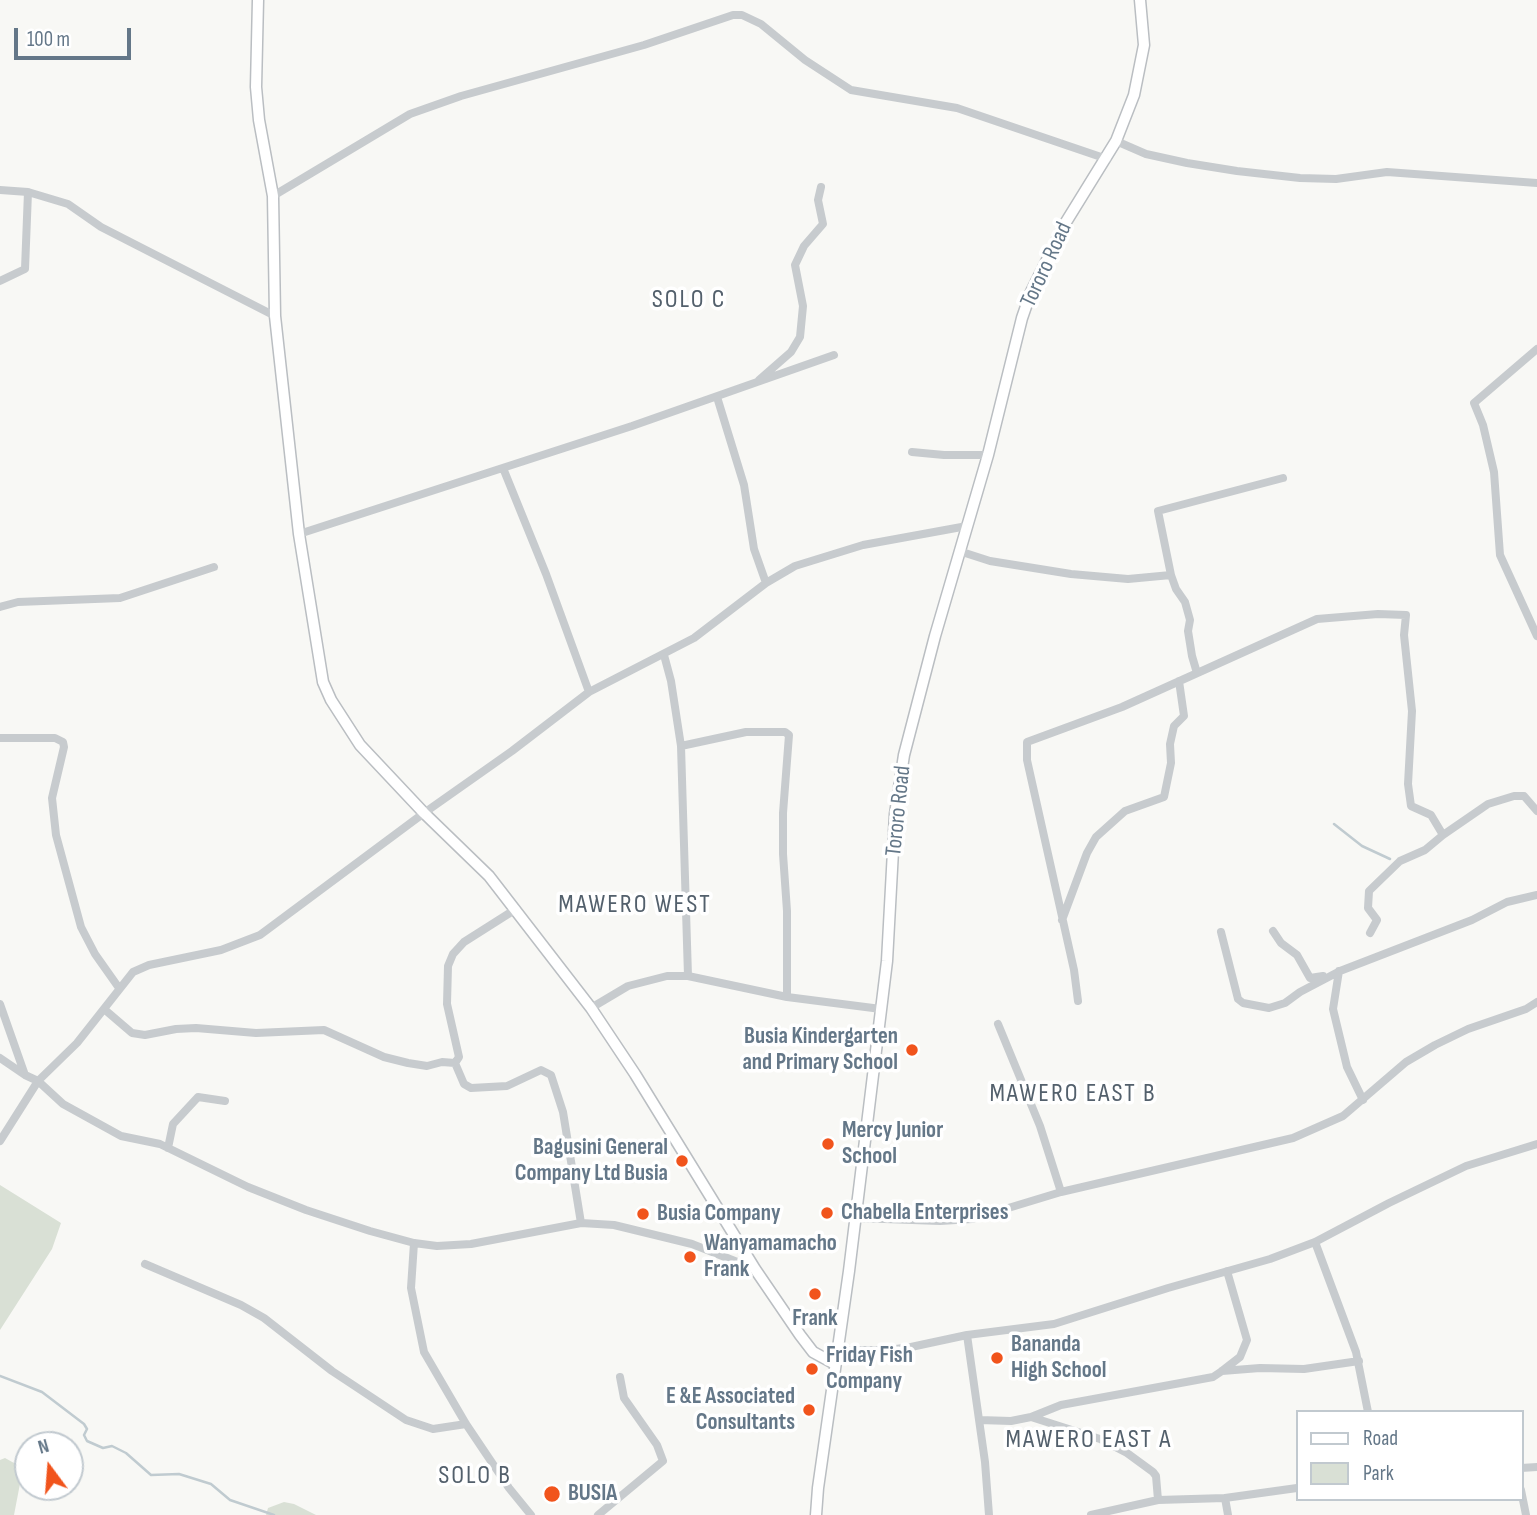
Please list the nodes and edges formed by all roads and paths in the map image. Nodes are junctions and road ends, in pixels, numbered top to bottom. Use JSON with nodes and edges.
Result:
{"nodes":[{"id":1,"x":258,"y":0,"type":"edge"},
{"id":2,"x":1140,"y":0,"type":"edge"},
{"id":3,"x":1116,"y":141,"type":"junction"},
{"id":4,"x":1107,"y":159,"type":"junction"},
{"id":5,"x":1537,"y":183,"type":"edge"},
{"id":6,"x":821,"y":187,"type":"dead end"},
{"id":7,"x":0,"y":190,"type":"edge"},
{"id":8,"x":28,"y":192,"type":"junction"},
{"id":9,"x":273,"y":197,"type":"junction"},
{"id":10,"x":0,"y":281,"type":"edge"},
{"id":11,"x":275,"y":316,"type":"junction"},
{"id":12,"x":1537,"y":349,"type":"edge"},
{"id":13,"x":834,"y":355,"type":"dead end"},
{"id":14,"x":754,"y":384,"type":"junction"},
{"id":15,"x":717,"y":397,"type":"junction"},
{"id":16,"x":912,"y":452,"type":"dead end"},
{"id":17,"x":988,"y":455,"type":"junction"},
{"id":18,"x":503,"y":468,"type":"junction"},
{"id":19,"x":1283,"y":478,"type":"dead end"},
{"id":20,"x":967,"y":526,"type":"junction"},
{"id":21,"x":299,"y":534,"type":"junction"},
{"id":22,"x":959,"y":551,"type":"junction"},
{"id":23,"x":214,"y":568,"type":"dead end"},
{"id":24,"x":1171,"y":575,"type":"junction"},
{"id":25,"x":766,"y":583,"type":"junction"},
{"id":26,"x":0,"y":607,"type":"edge"},
{"id":27,"x":1537,"y":636,"type":"edge"},
{"id":28,"x":664,"y":655,"type":"junction"},
{"id":29,"x":1197,"y":673,"type":"junction"},
{"id":30,"x":1179,"y":681,"type":"junction"},
{"id":31,"x":589,"y":692,"type":"junction"},
{"id":32,"x":0,"y":738,"type":"edge"},
{"id":33,"x":681,"y":746,"type":"junction"},
{"id":34,"x":1537,"y":811,"type":"edge"},
{"id":35,"x":424,"y":813,"type":"junction"},
{"id":36,"x":1443,"y":835,"type":"junction"},
{"id":37,"x":1537,"y":895,"type":"edge"},
{"id":38,"x":516,"y":909,"type":"junction"},
{"id":39,"x":1062,"y":920,"type":"junction"},
{"id":40,"x":1273,"y":931,"type":"dead end"},
{"id":41,"x":1221,"y":932,"type":"dead end"},
{"id":42,"x":1370,"y":933,"type":"dead end"},
{"id":43,"x":1340,"y":971,"type":"junction"},
{"id":44,"x":688,"y":976,"type":"junction"},
{"id":45,"x":119,"y":988,"type":"junction"},
{"id":46,"x":787,"y":997,"type":"junction"},
{"id":47,"x":1078,"y":1001,"type":"dead end"},
{"id":48,"x":1537,"y":1002,"type":"edge"},
{"id":49,"x":0,"y":1004,"type":"edge"},
{"id":50,"x":591,"y":1008,"type":"junction"},
{"id":51,"x":104,"y":1009,"type":"junction"},
{"id":52,"x":881,"y":1009,"type":"junction"},
{"id":53,"x":998,"y":1024,"type":"dead end"},
{"id":54,"x":0,"y":1058,"type":"edge"},
{"id":55,"x":455,"y":1063,"type":"junction"},
{"id":56,"x":24,"y":1075,"type":"junction"},
{"id":57,"x":38,"y":1081,"type":"junction"},
{"id":58,"x":1363,"y":1100,"type":"junction"},
{"id":59,"x":225,"y":1101,"type":"dead end"},
{"id":60,"x":0,"y":1140,"type":"edge"},
{"id":61,"x":1537,"y":1144,"type":"edge"},
{"id":62,"x":168,"y":1148,"type":"junction"},
{"id":63,"x":1061,"y":1192,"type":"junction"},
{"id":64,"x":856,"y":1218,"type":"junction"},
{"id":65,"x":581,"y":1223,"type":"junction"},
{"id":66,"x":1315,"y":1242,"type":"junction"},
{"id":67,"x":414,"y":1243,"type":"junction"},
{"id":68,"x":145,"y":1264,"type":"dead end"},
{"id":69,"x":755,"y":1269,"type":"junction"},
{"id":70,"x":1227,"y":1271,"type":"junction"},
{"id":71,"x":967,"y":1335,"type":"junction"},
{"id":72,"x":836,"y":1350,"type":"junction"},
{"id":73,"x":1359,"y":1361,"type":"junction"},
{"id":74,"x":835,"y":1364,"type":"junction"},
{"id":75,"x":1222,"y":1371,"type":"junction"},
{"id":76,"x":620,"y":1377,"type":"dead end"},
{"id":77,"x":1368,"y":1410,"type":"edge"},
{"id":78,"x":1031,"y":1417,"type":"junction"},
{"id":79,"x":979,"y":1420,"type":"junction"},
{"id":80,"x":466,"y":1424,"type":"junction"},
{"id":81,"x":1296,"y":1488,"type":"edge"},
{"id":82,"x":1225,"y":1498,"type":"junction"},
{"id":83,"x":1158,"y":1500,"type":"junction"},
{"id":84,"x":531,"y":1515,"type":"edge"},
{"id":85,"x":598,"y":1515,"type":"edge"},
{"id":86,"x":816,"y":1515,"type":"edge"},
{"id":87,"x":989,"y":1515,"type":"edge"},
{"id":88,"x":1091,"y":1515,"type":"edge"},
{"id":89,"x":1228,"y":1515,"type":"edge"}],
"edges":[{"from":1,"to":9,"type":"main road"},
{"from":2,"to":3,"type":"main road","name":"Tororo Road"},
{"from":3,"to":4,"type":"main road","name":"Tororo Road"},
{"from":3,"to":5,"type":"street"},
{"from":4,"to":9,"type":"street"},
{"from":4,"to":17,"type":"main road","name":"Tororo Road"},
{"from":6,"to":14,"type":"street"},
{"from":7,"to":8,"type":"street"},
{"from":8,"to":10,"type":"street"},
{"from":8,"to":11,"type":"street"},
{"from":9,"to":11,"type":"main road"},
{"from":11,"to":21,"type":"main road"},
{"from":12,"to":27,"type":"street"},
{"from":13,"to":14,"type":"street"},
{"from":14,"to":15,"type":"street"},
{"from":15,"to":18,"type":"street"},
{"from":15,"to":25,"type":"street"},
{"from":16,"to":17,"type":"street"},
{"from":17,"to":20,"type":"main road","name":"Tororo Road"},
{"from":18,"to":21,"type":"street"},
{"from":18,"to":31,"type":"street"},
{"from":19,"to":24,"type":"street"},
{"from":20,"to":22,"type":"main road","name":"Tororo Road"},
{"from":20,"to":25,"type":"street"},
{"from":21,"to":35,"type":"main road"},
{"from":22,"to":24,"type":"street"},
{"from":22,"to":52,"type":"main road","name":"Tororo Road"},
{"from":23,"to":26,"type":"street"},
{"from":24,"to":29,"type":"street"},
{"from":25,"to":28,"type":"street"},
{"from":28,"to":31,"type":"street"},
{"from":28,"to":33,"type":"street"},
{"from":29,"to":30,"type":"street"},
{"from":29,"to":36,"type":"street"},
{"from":30,"to":39,"type":"street"},
{"from":30,"to":39,"type":"street"},
{"from":31,"to":35,"type":"street"},
{"from":32,"to":45,"type":"street"},
{"from":33,"to":44,"type":"street"},
{"from":33,"to":46,"type":"street"},
{"from":34,"to":36,"type":"street"},
{"from":35,"to":38,"type":"main road"},
{"from":35,"to":45,"type":"street"},
{"from":36,"to":42,"type":"street"},
{"from":37,"to":43,"type":"street"},
{"from":38,"to":50,"type":"main road"},
{"from":38,"to":55,"type":"street"},
{"from":39,"to":47,"type":"street"},
{"from":40,"to":43,"type":"street"},
{"from":41,"to":43,"type":"street"},
{"from":43,"to":58,"type":"street"},
{"from":44,"to":46,"type":"street"},
{"from":44,"to":50,"type":"street"},
{"from":45,"to":51,"type":"street"},
{"from":46,"to":52,"type":"street"},
{"from":48,"to":58,"type":"street"},
{"from":49,"to":56,"type":"street"},
{"from":50,"to":69,"type":"main road"},
{"from":51,"to":55,"type":"street"},
{"from":51,"to":57,"type":"street"},
{"from":52,"to":64,"type":"main road","name":"Tororo Road"},
{"from":53,"to":63,"type":"street"},
{"from":54,"to":56,"type":"street"},
{"from":55,"to":65,"type":"street"},
{"from":56,"to":57,"type":"street"},
{"from":57,"to":60,"type":"street"},
{"from":57,"to":62,"type":"street"},
{"from":58,"to":63,"type":"street"},
{"from":59,"to":62,"type":"street"},
{"from":61,"to":66,"type":"street"},
{"from":62,"to":67,"type":"street"},
{"from":63,"to":64,"type":"street"},
{"from":64,"to":72,"type":"main road","name":"Tororo Road"},
{"from":65,"to":67,"type":"street"},
{"from":65,"to":69,"type":"street"},
{"from":66,"to":70,"type":"street"},
{"from":66,"to":73,"type":"street"},
{"from":67,"to":80,"type":"street"},
{"from":68,"to":80,"type":"street"},
{"from":69,"to":74,"type":"main road"},
{"from":70,"to":71,"type":"street"},
{"from":70,"to":75,"type":"street"},
{"from":71,"to":72,"type":"street"},
{"from":71,"to":79,"type":"street"},
{"from":72,"to":74,"type":"main road","name":"Tororo Road"},
{"from":73,"to":75,"type":"street"},
{"from":73,"to":77,"type":"street"},
{"from":74,"to":86,"type":"main road","name":"Tororo Road"},
{"from":75,"to":78,"type":"street"},
{"from":76,"to":85,"type":"street"},
{"from":78,"to":79,"type":"street"},
{"from":78,"to":83,"type":"street"},
{"from":79,"to":87,"type":"street"},
{"from":80,"to":84,"type":"street"},
{"from":81,"to":82,"type":"street"},
{"from":82,"to":83,"type":"street"},
{"from":82,"to":89,"type":"street"},
{"from":83,"to":88,"type":"street"}]}
